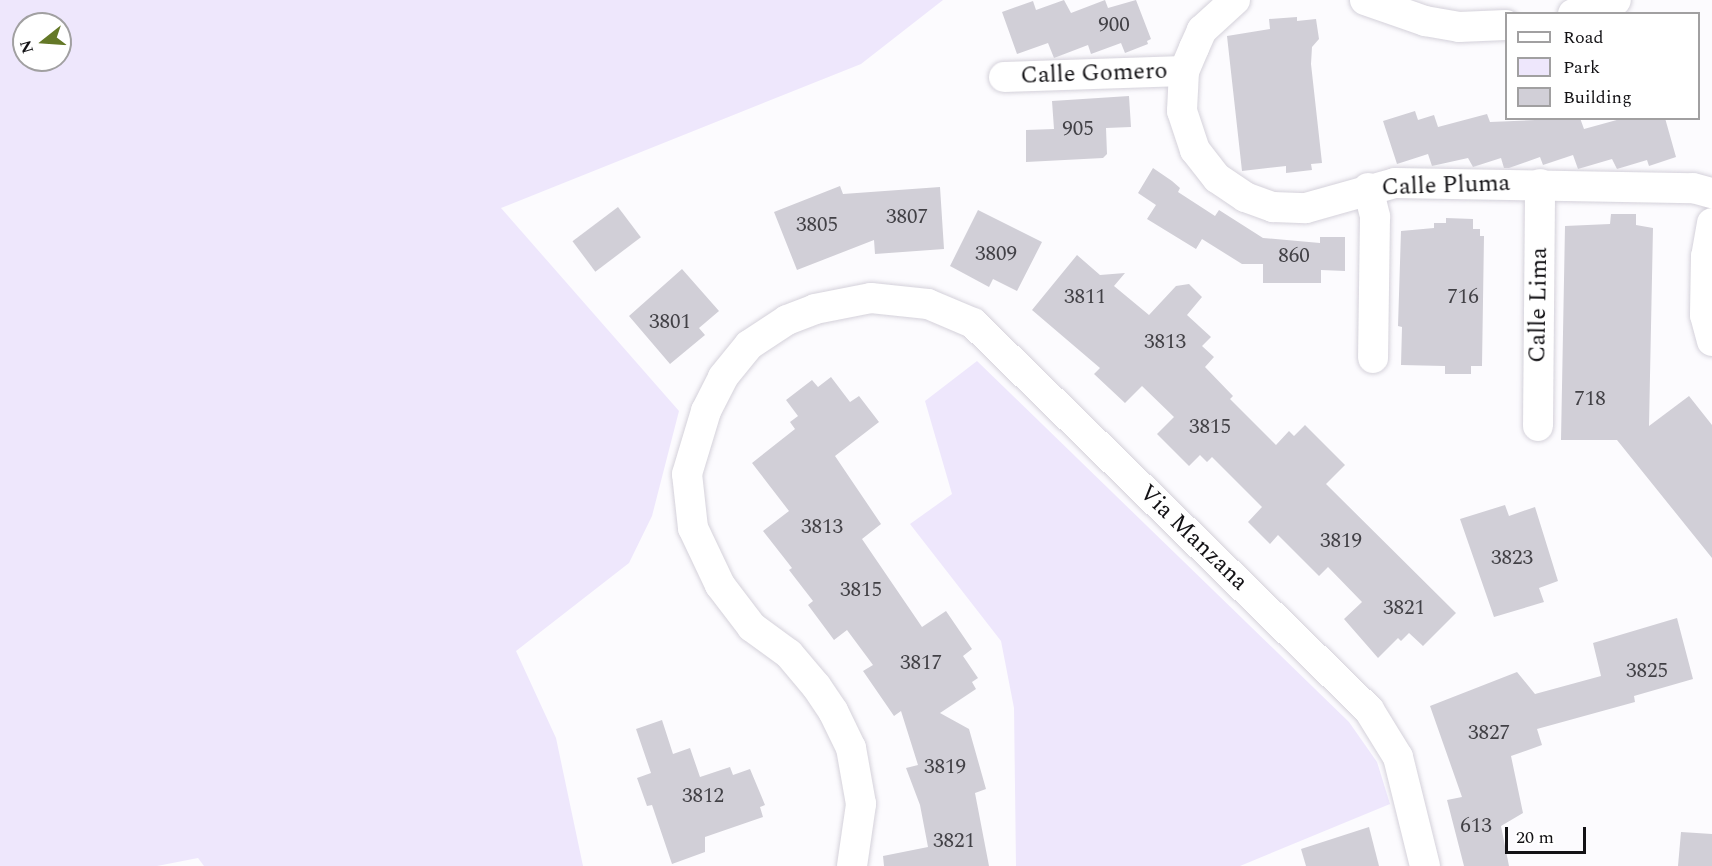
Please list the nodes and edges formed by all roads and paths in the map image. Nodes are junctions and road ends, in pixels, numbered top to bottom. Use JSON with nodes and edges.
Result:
{"nodes":[{"id":1,"x":1235,"y":0,"type":"edge"},
{"id":2,"x":1365,"y":0,"type":"edge"},
{"id":3,"x":1616,"y":0,"type":"edge"},
{"id":4,"x":1579,"y":12,"type":"edge"},
{"id":5,"x":1505,"y":25,"type":"edge"},
{"id":6,"x":1184,"y":71,"type":"junction"},
{"id":7,"x":1004,"y":77,"type":"dead end"},
{"id":8,"x":1540,"y":184,"type":"junction"},
{"id":9,"x":1368,"y":188,"type":"junction"},
{"id":10,"x":1712,"y":193,"type":"edge"},
{"id":11,"x":1712,"y":223,"type":"edge"},
{"id":12,"x":1712,"y":341,"type":"edge"},
{"id":13,"x":1373,"y":358,"type":"dead end"},
{"id":14,"x":1538,"y":426,"type":"dead end"},
{"id":15,"x":852,"y":866,"type":"edge"},
{"id":16,"x":1425,"y":866,"type":"edge"}],
"edges":[{"from":1,"to":6,"type":"street","name":"Calle Pluma"},
{"from":2,"to":5,"type":"street"},
{"from":3,"to":4,"type":"street"},
{"from":6,"to":7,"type":"street","name":"Calle Gomero"},
{"from":6,"to":9,"type":"street","name":"Calle Pluma"},
{"from":8,"to":9,"type":"street","name":"Calle Pluma"},
{"from":8,"to":10,"type":"street","name":"Calle Pluma"},
{"from":8,"to":14,"type":"street","name":"Calle Lima"},
{"from":9,"to":13,"type":"street"},
{"from":11,"to":12,"type":"street"},
{"from":15,"to":16,"type":"street","name":"Via Manzana"}]}
